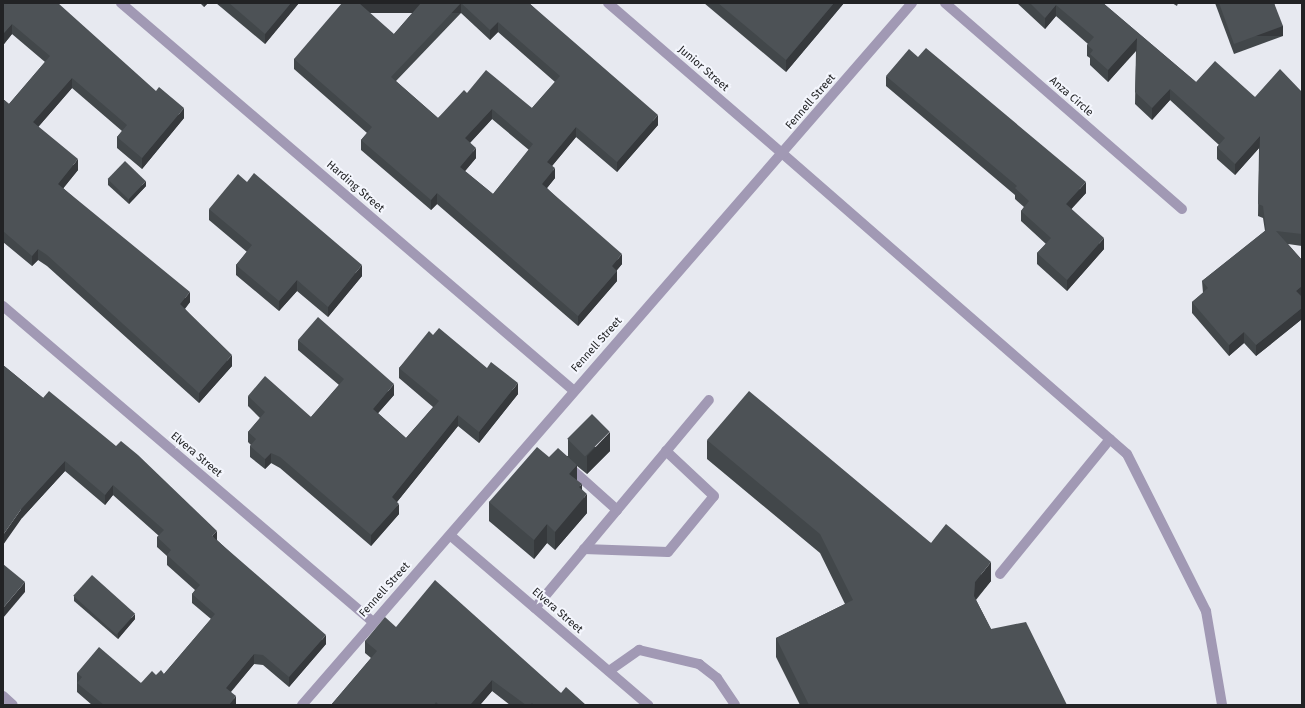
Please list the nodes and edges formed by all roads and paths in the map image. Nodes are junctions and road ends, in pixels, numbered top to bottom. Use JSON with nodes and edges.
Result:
{"nodes":[{"id":1,"x":121,"y":3,"type":"edge"},
{"id":2,"x":608,"y":3,"type":"edge"},
{"id":3,"x":912,"y":3,"type":"edge"},
{"id":4,"x":945,"y":3,"type":"edge"},
{"id":5,"x":783,"y":154,"type":"junction"},
{"id":6,"x":1182,"y":209,"type":"dead end"},
{"id":7,"x":3,"y":306,"type":"edge"},
{"id":8,"x":573,"y":390,"type":"junction"},
{"id":9,"x":709,"y":400,"type":"dead end"},
{"id":10,"x":1110,"y":439,"type":"junction"},
{"id":11,"x":666,"y":451,"type":"junction"},
{"id":12,"x":562,"y":461,"type":"edge"},
{"id":13,"x":617,"y":510,"type":"junction"},
{"id":14,"x":451,"y":536,"type":"junction"},
{"id":15,"x":584,"y":549,"type":"junction"},
{"id":16,"x":1000,"y":574,"type":"dead end"},
{"id":17,"x":535,"y":608,"type":"junction"},
{"id":18,"x":373,"y":622,"type":"junction"},
{"id":19,"x":609,"y":672,"type":"junction"},
{"id":20,"x":3,"y":696,"type":"edge"},
{"id":21,"x":13,"y":705,"type":"edge"},
{"id":22,"x":302,"y":705,"type":"edge"},
{"id":23,"x":648,"y":705,"type":"edge"},
{"id":24,"x":735,"y":705,"type":"edge"},
{"id":25,"x":1222,"y":705,"type":"edge"}],
"edges":[{"from":1,"to":8,"type":"street","name":"Harding Street"},
{"from":2,"to":5,"type":"street","name":"Junior Street"},
{"from":3,"to":5,"type":"street","name":"Fennell Street"},
{"from":4,"to":6,"type":"street","name":"Anza Circle"},
{"from":5,"to":8,"type":"street","name":"Fennell Street"},
{"from":5,"to":10,"type":"street","name":"Junior Street"},
{"from":7,"to":18,"type":"street","name":"Elvera Street"},
{"from":8,"to":14,"type":"street","name":"Fennell Street"},
{"from":9,"to":11,"type":"street"},
{"from":10,"to":16,"type":"street"},
{"from":10,"to":25,"type":"street","name":"Junior Street"},
{"from":11,"to":13,"type":"street"},
{"from":11,"to":15,"type":"street"},
{"from":12,"to":13,"type":"street"},
{"from":13,"to":15,"type":"street"},
{"from":14,"to":17,"type":"street","name":"Elvera Street"},
{"from":14,"to":18,"type":"street","name":"Fennell Street"},
{"from":15,"to":17,"type":"street"},
{"from":17,"to":19,"type":"street","name":"Elvera Street"},
{"from":18,"to":22,"type":"street","name":"Fennell Street"},
{"from":19,"to":23,"type":"street","name":"Elvera Street"},
{"from":19,"to":24,"type":"street"},
{"from":20,"to":21,"type":"street"}]}
